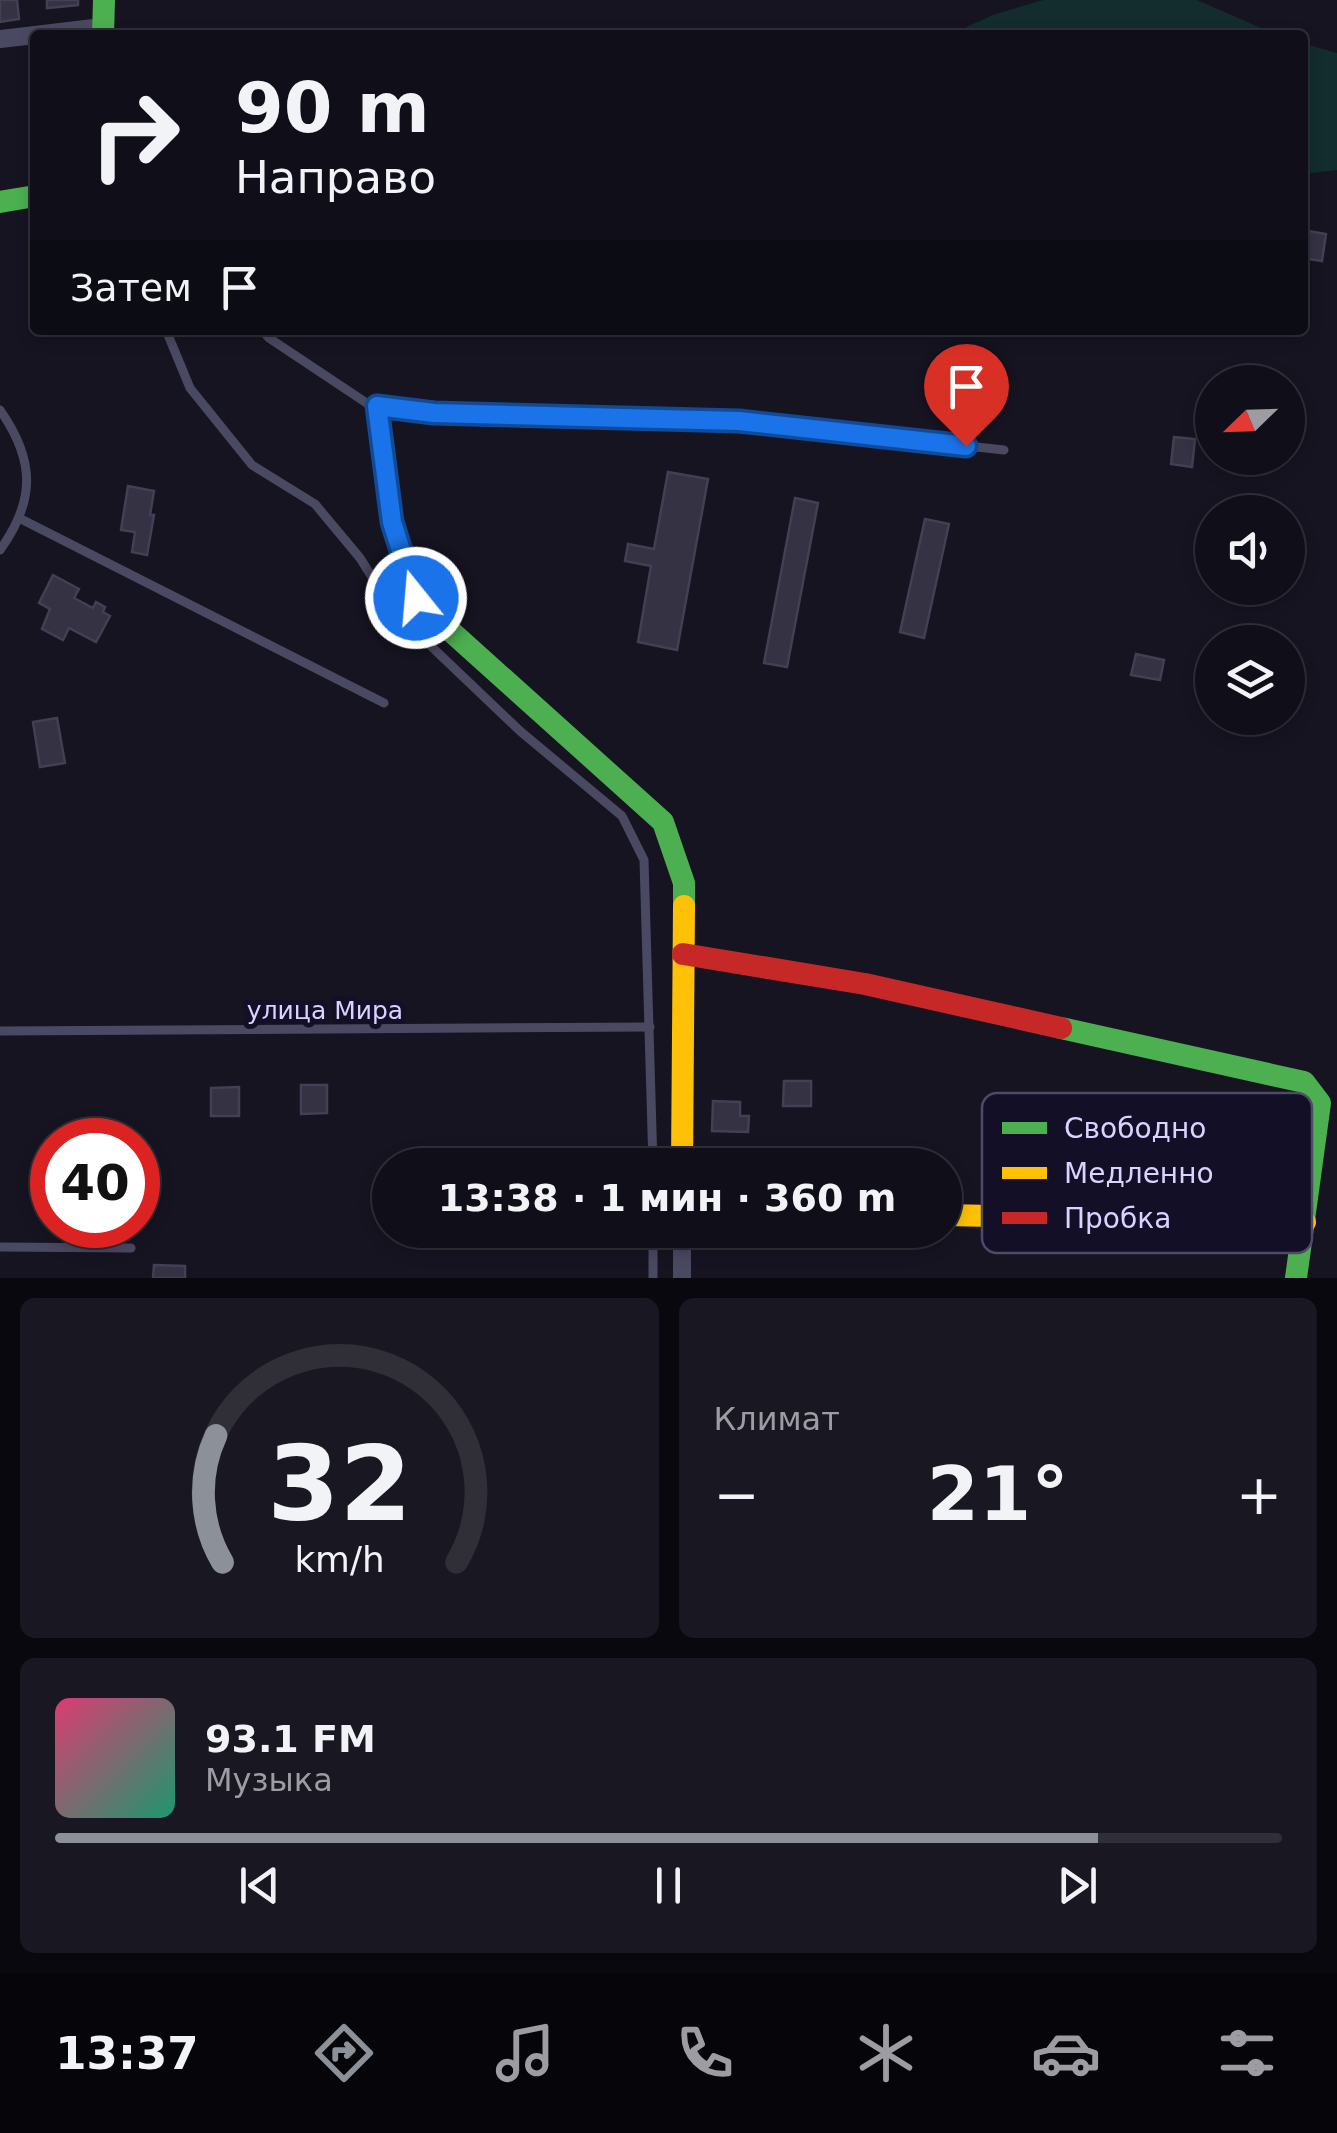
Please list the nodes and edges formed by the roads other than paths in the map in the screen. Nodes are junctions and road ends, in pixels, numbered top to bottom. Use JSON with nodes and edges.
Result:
{"nodes":[{"id":1,"x":104,"y":0,"type":"edge"},
{"id":2,"x":103,"y":30,"type":"edge"},
{"id":3,"x":30,"y":36,"type":"edge"},
{"id":4,"x":0,"y":39,"type":"edge"},
{"id":5,"x":30,"y":197,"type":"edge"},
{"id":6,"x":0,"y":202,"type":"edge"},
{"id":7,"x":168,"y":335,"type":"edge"},
{"id":8,"x":266,"y":335,"type":"edge"},
{"id":9,"x":377,"y":406,"type":"junction"},
{"id":10,"x":0,"y":410,"type":"edge"},
{"id":11,"x":1004,"y":450,"type":"dead end"},
{"id":12,"x":19,"y":518,"type":"junction"},
{"id":13,"x":0,"y":550,"type":"edge"},
{"id":14,"x":384,"y":703,"type":"dead end"},
{"id":15,"x":684,"y":954,"type":"junction"},
{"id":16,"x":650,"y":1026,"type":"junction"},
{"id":17,"x":0,"y":1031,"type":"edge"},
{"id":18,"x":653,"y":1148,"type":"edge"},
{"id":19,"x":682,"y":1148,"type":"edge"},
{"id":20,"x":1312,"y":1166,"type":"edge"},
{"id":21,"x":0,"y":1247,"type":"edge"},
{"id":22,"x":30,"y":1247,"type":"edge"},
{"id":23,"x":653,"y":1248,"type":"edge"},
{"id":24,"x":682,"y":1248,"type":"edge"},
{"id":25,"x":1300,"y":1253,"type":"edge"},
{"id":26,"x":653,"y":1278,"type":"edge"},
{"id":27,"x":682,"y":1278,"type":"edge"},
{"id":28,"x":1296,"y":1278,"type":"edge"}],
"edges":[{"from":1,"to":2,"type":"street"},
{"from":3,"to":4,"type":"street"},
{"from":5,"to":6,"type":"street"},
{"from":7,"to":16,"type":"lane"},
{"from":8,"to":9,"type":"lane"},
{"from":9,"to":11,"type":"lane"},
{"from":9,"to":15,"type":"street"},
{"from":10,"to":12,"type":"lane"},
{"from":12,"to":13,"type":"lane"},
{"from":12,"to":14,"type":"lane"},
{"from":15,"to":19,"type":"street"},
{"from":15,"to":20,"type":"street"},
{"from":16,"to":17,"type":"lane","name":"улица Мира"},
{"from":16,"to":18,"type":"lane"},
{"from":21,"to":22,"type":"lane"},
{"from":23,"to":26,"type":"lane"},
{"from":24,"to":27,"type":"street"},
{"from":25,"to":28,"type":"street"}]}
